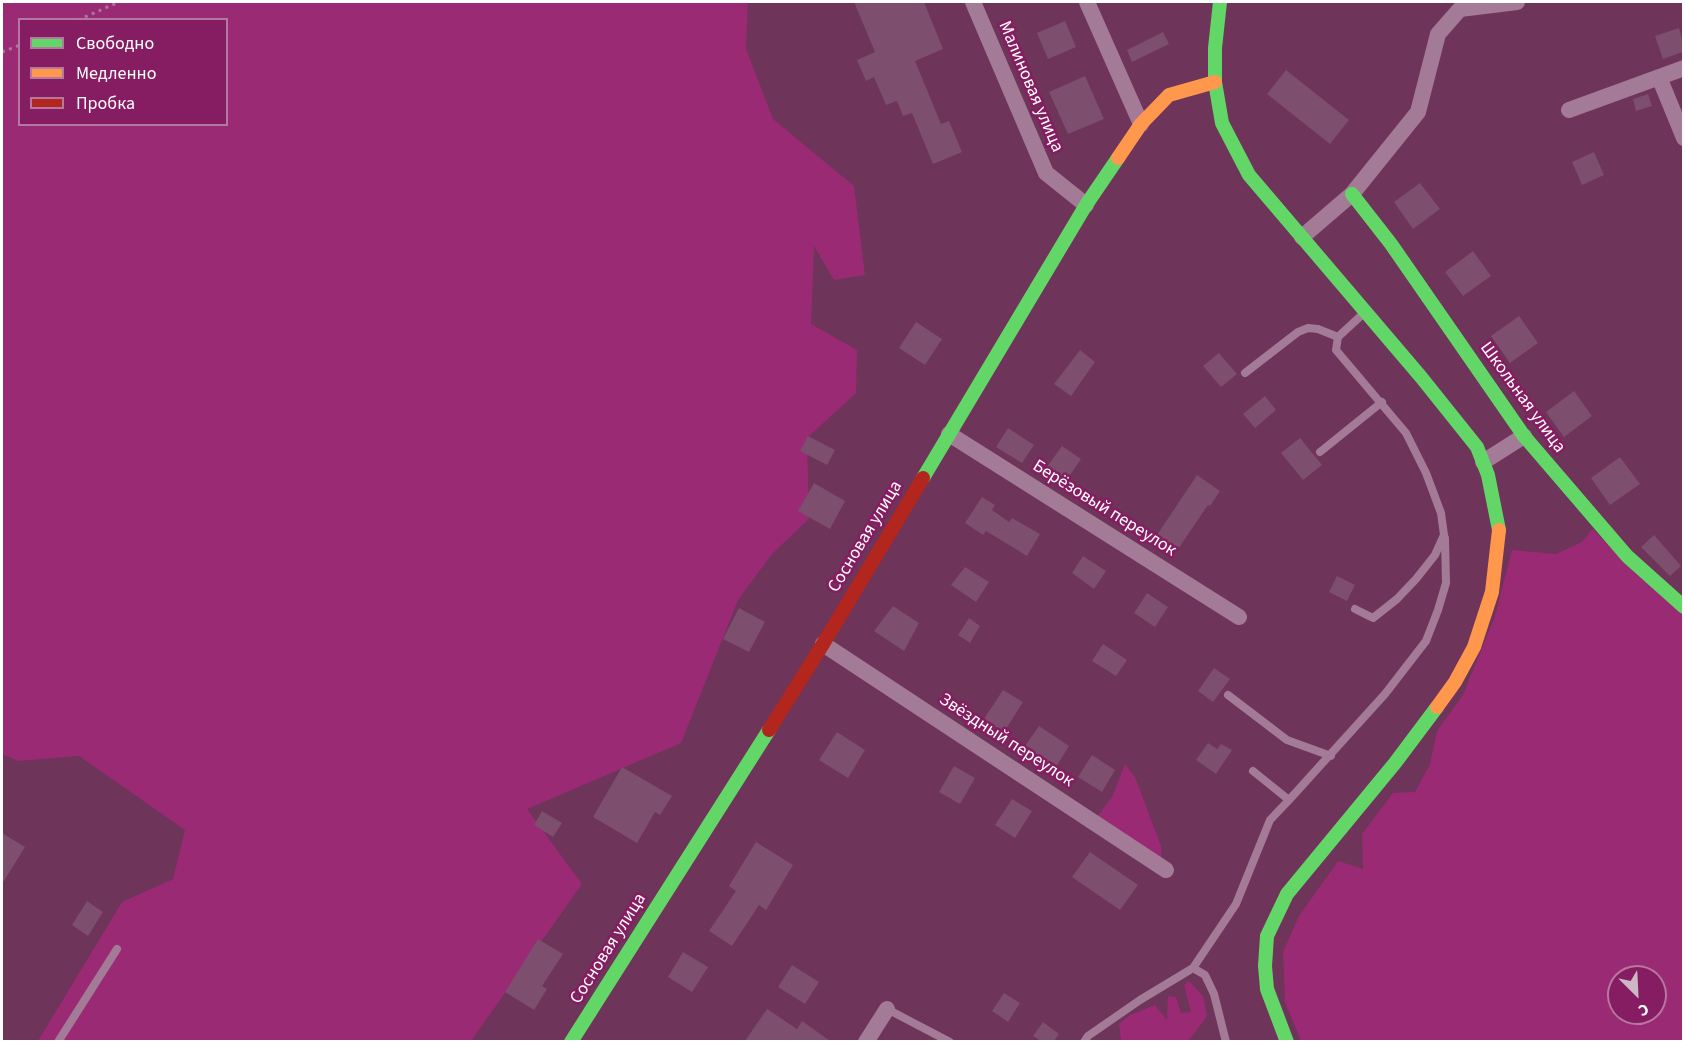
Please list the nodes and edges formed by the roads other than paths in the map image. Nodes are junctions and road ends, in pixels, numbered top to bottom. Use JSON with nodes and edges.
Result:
{"nodes":[{"id":1,"x":973,"y":2,"type":"edge"},
{"id":2,"x":1087,"y":2,"type":"edge"},
{"id":3,"x":1220,"y":2,"type":"edge"},
{"id":4,"x":1517,"y":2,"type":"edge"},
{"id":5,"x":1460,"y":5,"type":"edge"},
{"id":6,"x":1683,"y":68,"type":"edge"},
{"id":7,"x":1659,"y":77,"type":"junction"},
{"id":8,"x":1215,"y":82,"type":"junction"},
{"id":9,"x":1569,"y":110,"type":"dead end"},
{"id":10,"x":1141,"y":124,"type":"junction"},
{"id":11,"x":1683,"y":138,"type":"edge"},
{"id":12,"x":1352,"y":194,"type":"junction"},
{"id":13,"x":1086,"y":206,"type":"junction"},
{"id":14,"x":1302,"y":237,"type":"junction"},
{"id":15,"x":1366,"y":312,"type":"junction"},
{"id":16,"x":1338,"y":337,"type":"junction"},
{"id":17,"x":1245,"y":373,"type":"dead end"},
{"id":18,"x":1382,"y":402,"type":"junction"},
{"id":19,"x":949,"y":434,"type":"junction"},
{"id":20,"x":1524,"y":436,"type":"junction"},
{"id":21,"x":1320,"y":452,"type":"dead end"},
{"id":22,"x":1483,"y":462,"type":"junction"},
{"id":23,"x":1444,"y":535,"type":"junction"},
{"id":24,"x":1683,"y":607,"type":"edge"},
{"id":25,"x":1355,"y":609,"type":"dead end"},
{"id":26,"x":1239,"y":617,"type":"dead end"},
{"id":27,"x":824,"y":644,"type":"junction"},
{"id":28,"x":1228,"y":695,"type":"dead end"},
{"id":29,"x":1331,"y":756,"type":"junction"},
{"id":30,"x":1253,"y":771,"type":"dead end"},
{"id":31,"x":1289,"y":800,"type":"junction"},
{"id":32,"x":1166,"y":870,"type":"dead end"},
{"id":33,"x":117,"y":949,"type":"dead end"},
{"id":34,"x":1193,"y":968,"type":"junction"},
{"id":35,"x":888,"y":1009,"type":"joint"},
{"id":36,"x":58,"y":1041,"type":"edge"},
{"id":37,"x":571,"y":1041,"type":"edge"},
{"id":38,"x":866,"y":1041,"type":"edge"},
{"id":39,"x":950,"y":1041,"type":"edge"},
{"id":40,"x":1084,"y":1041,"type":"edge"},
{"id":41,"x":1226,"y":1041,"type":"edge"},
{"id":42,"x":1287,"y":1041,"type":"edge"}],
"edges":[{"from":1,"to":13,"type":"street","name":"Малиновая улица"},
{"from":2,"to":10,"type":"street"},
{"from":3,"to":8,"type":"street"},
{"from":4,"to":5,"type":"street"},
{"from":5,"to":12,"type":"street"},
{"from":6,"to":7,"type":"street"},
{"from":7,"to":9,"type":"street"},
{"from":7,"to":11,"type":"street"},
{"from":8,"to":10,"type":"street","name":"Сосновая улица"},
{"from":8,"to":14,"type":"street"},
{"from":10,"to":13,"type":"street","name":"Сосновая улица"},
{"from":12,"to":14,"type":"street"},
{"from":12,"to":20,"type":"street","name":"Школьная улица"},
{"from":13,"to":19,"type":"street","name":"Сосновая улица"},
{"from":14,"to":15,"type":"street"},
{"from":15,"to":16,"type":"lane"},
{"from":15,"to":22,"type":"street"},
{"from":16,"to":17,"type":"lane"},
{"from":16,"to":18,"type":"lane"},
{"from":18,"to":21,"type":"lane"},
{"from":18,"to":23,"type":"lane"},
{"from":19,"to":26,"type":"street","name":"Берёзовый переулок"},
{"from":19,"to":27,"type":"street","name":"Сосновая улица"},
{"from":20,"to":22,"type":"street"},
{"from":20,"to":24,"type":"street","name":"Школьная улица"},
{"from":22,"to":42,"type":"street"},
{"from":23,"to":25,"type":"lane"},
{"from":23,"to":29,"type":"lane"},
{"from":27,"to":32,"type":"street","name":"Звёздный переулок"},
{"from":27,"to":37,"type":"street","name":"Сосновая улица"},
{"from":28,"to":29,"type":"lane"},
{"from":29,"to":31,"type":"lane"},
{"from":30,"to":31,"type":"lane"},
{"from":31,"to":34,"type":"lane"},
{"from":33,"to":36,"type":"lane"},
{"from":34,"to":40,"type":"lane"},
{"from":34,"to":41,"type":"lane"},
{"from":35,"to":38,"type":"street"},
{"from":35,"to":39,"type":"lane"}]}
